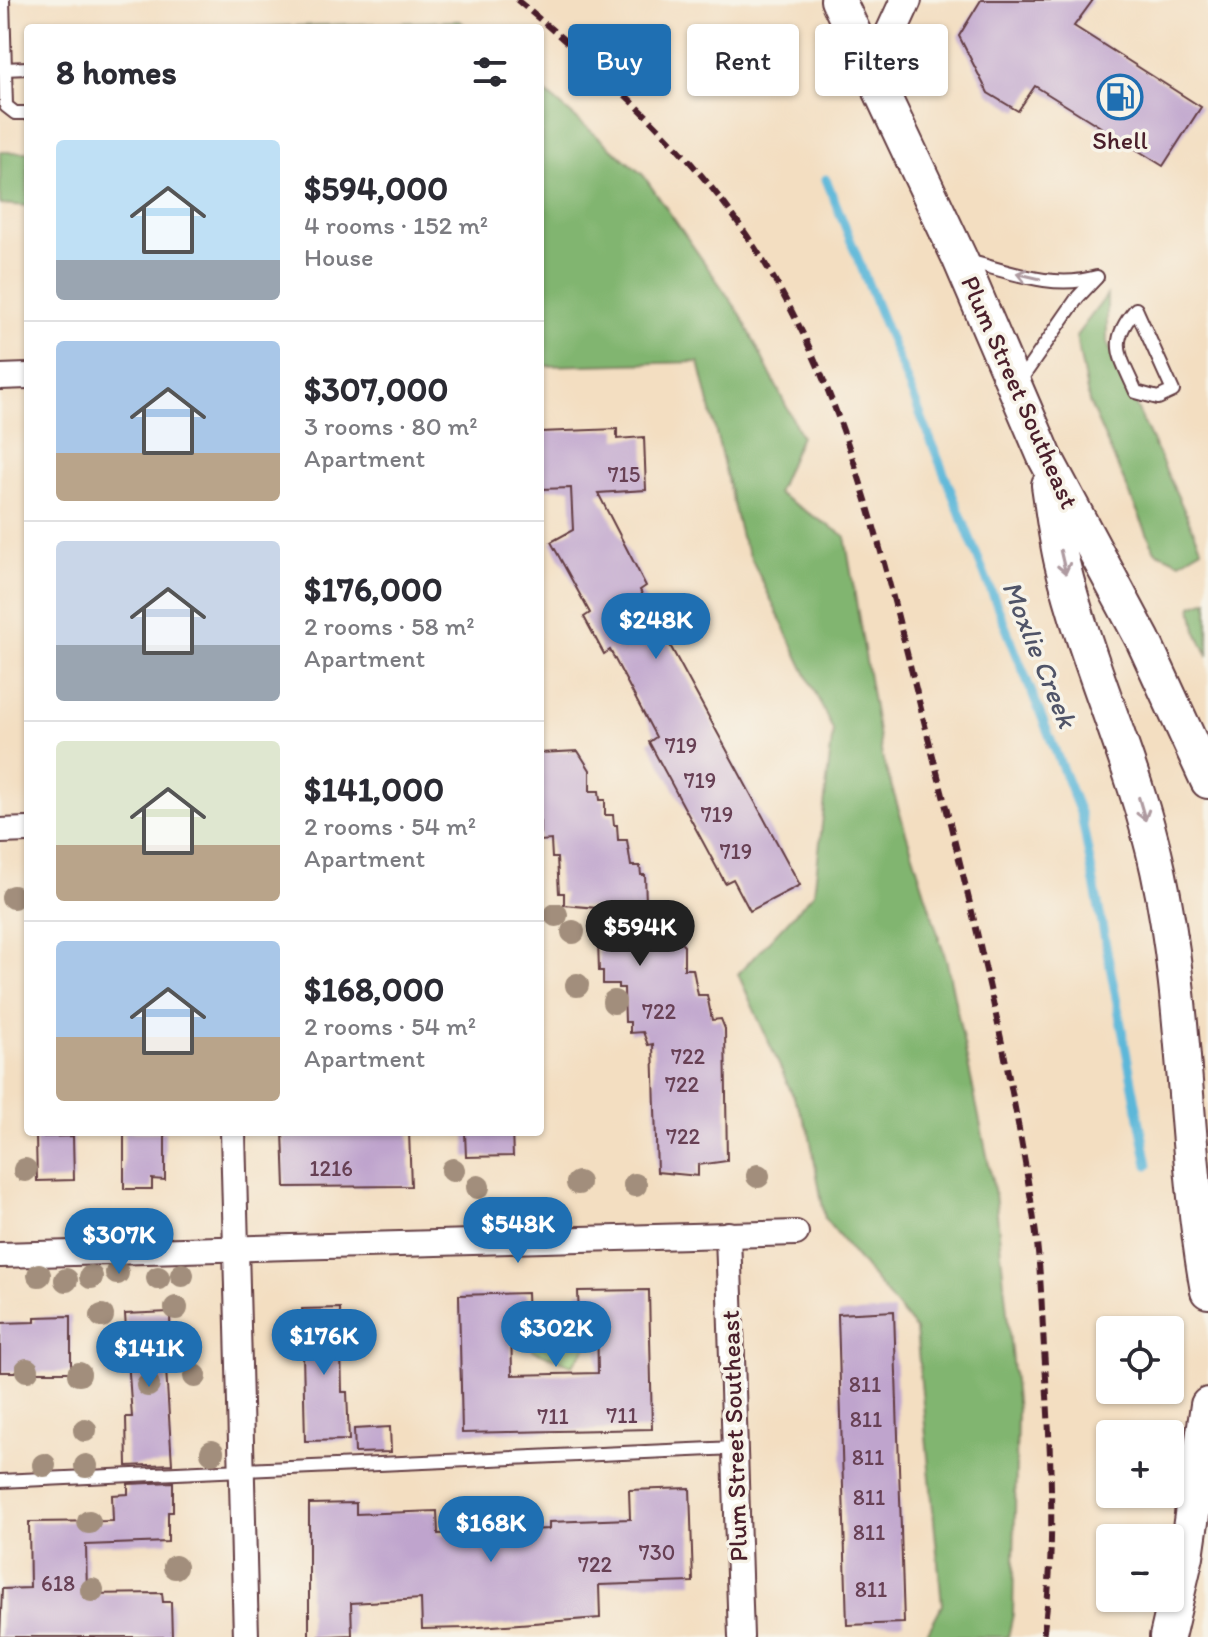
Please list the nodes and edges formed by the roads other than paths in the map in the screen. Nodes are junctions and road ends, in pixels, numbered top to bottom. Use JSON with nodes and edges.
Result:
{"nodes":[{"id":1,"x":3,"y":0,"type":"edge"},
{"id":2,"x":838,"y":0,"type":"edge"},
{"id":3,"x":906,"y":0,"type":"edge"},
{"id":4,"x":849,"y":24,"type":"edge"},
{"id":5,"x":895,"y":24,"type":"edge"},
{"id":6,"x":24,"y":68,"type":"edge"},
{"id":7,"x":4,"y":69,"type":"junction"},
{"id":8,"x":882,"y":96,"type":"edge"},
{"id":9,"x":24,"y":113,"type":"edge"},
{"id":10,"x":960,"y":259,"type":"junction"},
{"id":11,"x":1136,"y":309,"type":"joint"},
{"id":12,"x":24,"y":376,"type":"edge"},
{"id":13,"x":0,"y":377,"type":"edge"},
{"id":14,"x":1015,"y":387,"type":"junction"},
{"id":15,"x":1045,"y":457,"type":"junction"},
{"id":16,"x":1208,"y":781,"type":"edge"},
{"id":17,"x":24,"y":830,"type":"edge"},
{"id":18,"x":0,"y":831,"type":"edge"},
{"id":19,"x":233,"y":1136,"type":"edge"},
{"id":20,"x":796,"y":1233,"type":"dead end"},
{"id":21,"x":728,"y":1234,"type":"junction"},
{"id":22,"x":237,"y":1248,"type":"junction"},
{"id":23,"x":0,"y":1255,"type":"edge"},
{"id":24,"x":1208,"y":1291,"type":"edge"},
{"id":25,"x":1208,"y":1405,"type":"edge"},
{"id":26,"x":735,"y":1448,"type":"junction"},
{"id":27,"x":242,"y":1470,"type":"junction"},
{"id":28,"x":0,"y":1481,"type":"edge"},
{"id":29,"x":246,"y":1637,"type":"edge"},
{"id":30,"x":741,"y":1637,"type":"edge"},
{"id":31,"x":1167,"y":1637,"type":"edge"}],
"edges":[{"from":1,"to":7,"type":"lane"},
{"from":2,"to":4,"type":"main road","name":"Plum Street Southeast"},
{"from":3,"to":5,"type":"street"},
{"from":6,"to":7,"type":"lane"},
{"from":7,"to":9,"type":"lane"},
{"from":8,"to":10,"type":"main road","name":"Plum Street Southeast"},
{"from":10,"to":14,"type":"main road","name":"Plum Street Southeast"},
{"from":14,"to":10,"type":"lane","one_way":true},
{"from":11,"to":11,"type":"lane"},
{"from":12,"to":13,"type":"street"},
{"from":14,"to":15,"type":"main road","name":"Plum Street Southeast"},
{"from":15,"to":16,"type":"main road","name":"Plum Street Southeast"},
{"from":15,"to":24,"type":"main road","one_way":true},
{"from":17,"to":18,"type":"street"},
{"from":19,"to":22,"type":"street"},
{"from":20,"to":21,"type":"street"},
{"from":21,"to":22,"type":"street"},
{"from":21,"to":26,"type":"street","name":"Plum Street Southeast"},
{"from":22,"to":23,"type":"street"},
{"from":22,"to":27,"type":"street"},
{"from":25,"to":31,"type":"main road"},
{"from":26,"to":27,"type":"lane"},
{"from":26,"to":30,"type":"street","name":"Plum Street Southeast"},
{"from":27,"to":28,"type":"lane"},
{"from":27,"to":29,"type":"street"}]}
